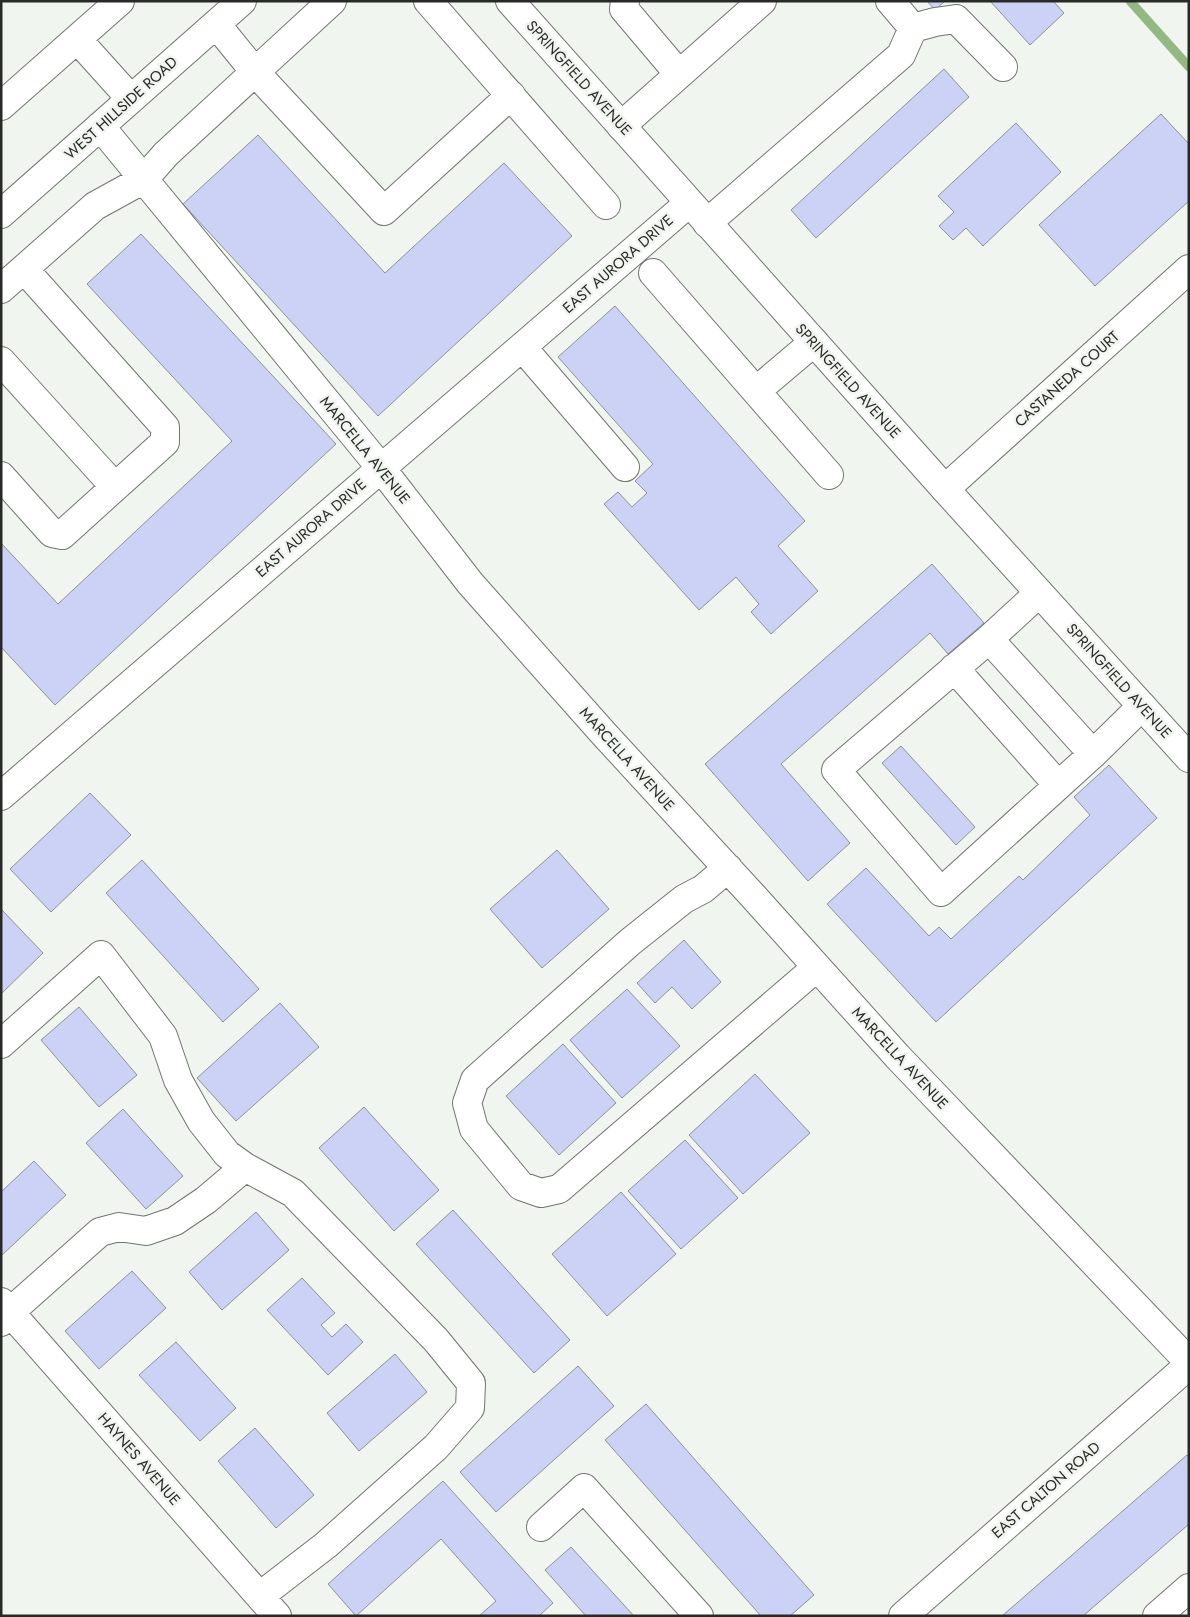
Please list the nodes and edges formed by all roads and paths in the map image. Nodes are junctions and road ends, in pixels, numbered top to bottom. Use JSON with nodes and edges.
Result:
{"nodes":[{"id":1,"x":120,"y":1,"type":"edge"},
{"id":2,"x":242,"y":1,"type":"edge"},
{"id":3,"x":332,"y":1,"type":"edge"},
{"id":4,"x":428,"y":1,"type":"edge"},
{"id":5,"x":510,"y":1,"type":"edge"},
{"id":6,"x":626,"y":1,"type":"edge"},
{"id":7,"x":762,"y":1,"type":"edge"},
{"id":8,"x":890,"y":1,"type":"edge"},
{"id":9,"x":216,"y":24,"type":"junction"},
{"id":10,"x":913,"y":28,"type":"junction"},
{"id":11,"x":78,"y":39,"type":"junction"},
{"id":12,"x":1003,"y":67,"type":"dead end"},
{"id":13,"x":256,"y":72,"type":"junction"},
{"id":14,"x":679,"y":74,"type":"junction"},
{"id":15,"x":511,"y":96,"type":"junction"},
{"id":16,"x":131,"y":99,"type":"junction"},
{"id":17,"x":1,"y":106,"type":"edge"},
{"id":18,"x":100,"y":126,"type":"junction"},
{"id":19,"x":621,"y":126,"type":"junction"},
{"id":20,"x":144,"y":179,"type":"junction"},
{"id":21,"x":689,"y":202,"type":"junction"},
{"id":22,"x":606,"y":205,"type":"dead end"},
{"id":23,"x":1,"y":214,"type":"edge"},
{"id":24,"x":707,"y":223,"type":"junction"},
{"id":25,"x":24,"y":269,"type":"junction"},
{"id":26,"x":1189,"y":270,"type":"edge"},
{"id":27,"x":653,"y":273,"type":"dead end"},
{"id":28,"x":1,"y":289,"type":"edge"},
{"id":29,"x":814,"y":342,"type":"junction"},
{"id":30,"x":522,"y":347,"type":"junction"},
{"id":31,"x":1,"y":361,"type":"edge"},
{"id":32,"x":756,"y":391,"type":"junction"},
{"id":33,"x":625,"y":467,"type":"dead end"},
{"id":34,"x":380,"y":468,"type":"junction"},
{"id":35,"x":829,"y":475,"type":"dead end"},
{"id":36,"x":1,"y":476,"type":"edge"},
{"id":37,"x":115,"y":487,"type":"junction"},
{"id":38,"x":945,"y":489,"type":"junction"},
{"id":39,"x":1039,"y":593,"type":"junction"},
{"id":40,"x":989,"y":639,"type":"junction"},
{"id":41,"x":954,"y":668,"type":"junction"},
{"id":42,"x":1142,"y":706,"type":"junction"},
{"id":43,"x":1092,"y":754,"type":"junction"},
{"id":44,"x":1189,"y":758,"type":"edge"},
{"id":45,"x":1058,"y":785,"type":"junction"},
{"id":46,"x":1,"y":796,"type":"edge"},
{"id":47,"x":728,"y":868,"type":"junction"},
{"id":48,"x":817,"y":967,"type":"junction"},
{"id":49,"x":1,"y":1044,"type":"edge"},
{"id":50,"x":245,"y":1167,"type":"junction"},
{"id":51,"x":4,"y":1312,"type":"edge"},
{"id":52,"x":1189,"y":1363,"type":"edge"},
{"id":53,"x":541,"y":1527,"type":"dead end"},
{"id":54,"x":1189,"y":1588,"type":"edge"},
{"id":55,"x":268,"y":1606,"type":"edge"},
{"id":56,"x":699,"y":1616,"type":"edge"},
{"id":57,"x":903,"y":1616,"type":"edge"},
{"id":58,"x":1157,"y":1616,"type":"edge"}],
"edges":[{"from":1,"to":11,"type":"street"},
{"from":2,"to":9,"type":"street","name":"WEST HILLSIDE ROAD"},
{"from":3,"to":13,"type":"street"},
{"from":4,"to":15,"type":"street"},
{"from":5,"to":19,"type":"street","name":"SPRINGFIELD AVENUE"},
{"from":6,"to":14,"type":"street"},
{"from":7,"to":14,"type":"street"},
{"from":8,"to":10,"type":"street"},
{"from":9,"to":13,"type":"street"},
{"from":9,"to":16,"type":"street","name":"WEST HILLSIDE ROAD"},
{"from":10,"to":12,"type":"street"},
{"from":10,"to":24,"type":"street"},
{"from":11,"to":16,"type":"street"},
{"from":11,"to":17,"type":"street"},
{"from":13,"to":15,"type":"street"},
{"from":13,"to":20,"type":"street"},
{"from":14,"to":19,"type":"street"},
{"from":15,"to":22,"type":"street"},
{"from":16,"to":18,"type":"street","name":"WEST HILLSIDE ROAD"},
{"from":18,"to":20,"type":"street","name":"MARCELLA AVENUE"},
{"from":18,"to":23,"type":"street","name":"WEST HILLSIDE ROAD"},
{"from":19,"to":21,"type":"street","name":"SPRINGFIELD AVENUE"},
{"from":20,"to":25,"type":"street"},
{"from":20,"to":34,"type":"street","name":"MARCELLA AVENUE"},
{"from":21,"to":24,"type":"street","name":"SPRINGFIELD AVENUE"},
{"from":21,"to":30,"type":"street","name":"EAST AURORA DRIVE"},
{"from":24,"to":29,"type":"street","name":"SPRINGFIELD AVENUE"},
{"from":25,"to":28,"type":"street"},
{"from":25,"to":37,"type":"street"},
{"from":26,"to":38,"type":"street","name":"CASTANEDA COURT"},
{"from":27,"to":32,"type":"street"},
{"from":29,"to":32,"type":"street"},
{"from":29,"to":38,"type":"street","name":"SPRINGFIELD AVENUE"},
{"from":30,"to":33,"type":"street"},
{"from":30,"to":34,"type":"street","name":"EAST AURORA DRIVE"},
{"from":31,"to":37,"type":"street"},
{"from":32,"to":35,"type":"street"},
{"from":34,"to":46,"type":"street","name":"EAST AURORA DRIVE"},
{"from":34,"to":47,"type":"street","name":"MARCELLA AVENUE"},
{"from":36,"to":37,"type":"street"},
{"from":38,"to":39,"type":"street","name":"SPRINGFIELD AVENUE"},
{"from":39,"to":40,"type":"street"},
{"from":39,"to":42,"type":"street","name":"SPRINGFIELD AVENUE"},
{"from":40,"to":41,"type":"street"},
{"from":40,"to":43,"type":"street"},
{"from":41,"to":45,"type":"street"},
{"from":41,"to":45,"type":"street"},
{"from":42,"to":43,"type":"street"},
{"from":42,"to":44,"type":"street","name":"SPRINGFIELD AVENUE"},
{"from":43,"to":45,"type":"street"},
{"from":47,"to":48,"type":"street","name":"MARCELLA AVENUE"},
{"from":47,"to":48,"type":"street"},
{"from":48,"to":52,"type":"street","name":"MARCELLA AVENUE"},
{"from":49,"to":50,"type":"street"},
{"from":50,"to":51,"type":"street"},
{"from":50,"to":55,"type":"street"},
{"from":51,"to":55,"type":"street","name":"HAYNES AVENUE"},
{"from":52,"to":57,"type":"street","name":"EAST CALTON ROAD"},
{"from":53,"to":56,"type":"street"},
{"from":54,"to":58,"type":"street"}]}
